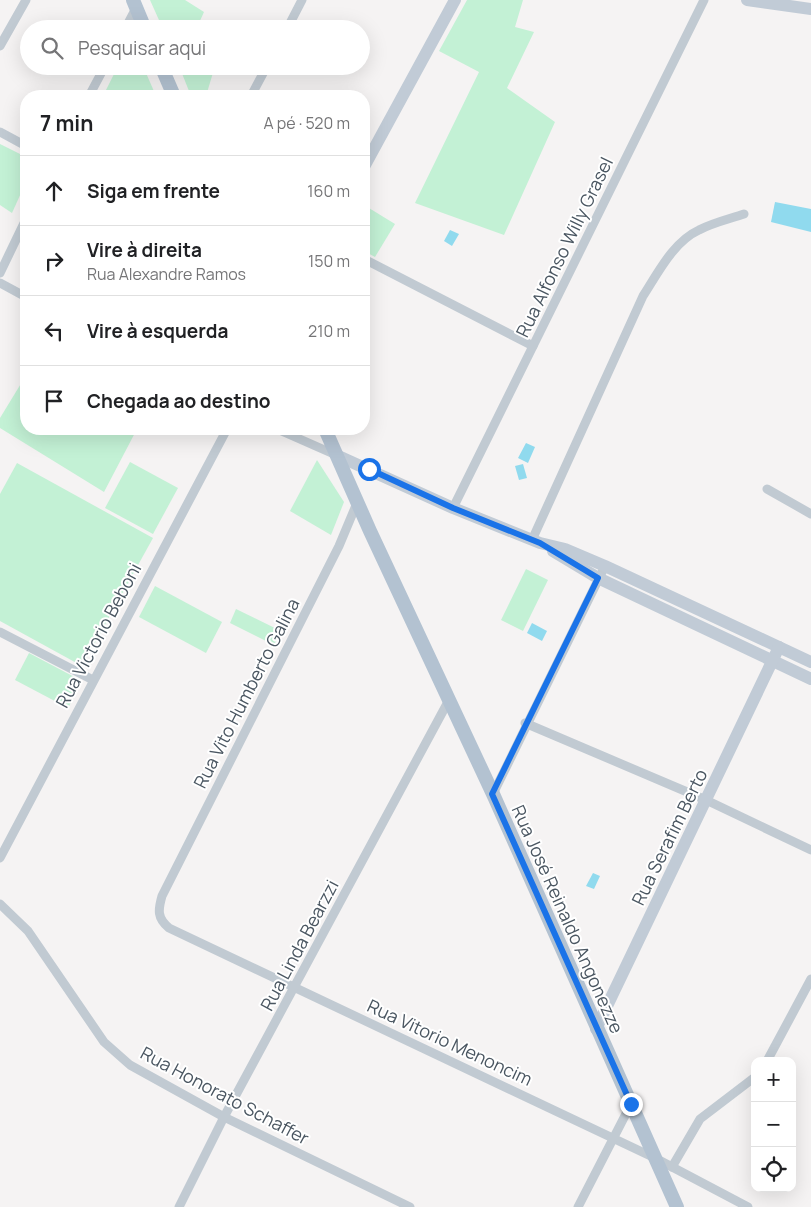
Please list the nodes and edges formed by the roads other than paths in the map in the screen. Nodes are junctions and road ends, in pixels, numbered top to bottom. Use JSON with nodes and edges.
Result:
{"nodes":[{"id":1,"x":26,"y":0,"type":"edge"},
{"id":2,"x":302,"y":0,"type":"edge"},
{"id":3,"x":455,"y":0,"type":"edge"},
{"id":4,"x":704,"y":0,"type":"edge"},
{"id":5,"x":747,"y":0,"type":"edge"},
{"id":6,"x":134,"y":4,"type":"edge"},
{"id":7,"x":811,"y":9,"type":"edge"},
{"id":8,"x":128,"y":20,"type":"edge"},
{"id":9,"x":140,"y":20,"type":"edge"},
{"id":10,"x":292,"y":20,"type":"edge"},
{"id":11,"x":0,"y":46,"type":"edge"},
{"id":12,"x":100,"y":75,"type":"edge"},
{"id":13,"x":165,"y":75,"type":"edge"},
{"id":14,"x":262,"y":75,"type":"edge"},
{"id":15,"x":92,"y":90,"type":"edge"},
{"id":16,"x":171,"y":90,"type":"edge"},
{"id":17,"x":254,"y":90,"type":"edge"},
{"id":18,"x":0,"y":132,"type":"edge"},
{"id":19,"x":20,"y":143,"type":"edge"},
{"id":20,"x":370,"y":156,"type":"edge"},
{"id":21,"x":744,"y":214,"type":"dead end"},
{"id":22,"x":20,"y":231,"type":"edge"},
{"id":23,"x":370,"y":262,"type":"edge"},
{"id":24,"x":0,"y":273,"type":"edge"},
{"id":25,"x":0,"y":283,"type":"edge"},
{"id":26,"x":20,"y":294,"type":"edge"},
{"id":27,"x":533,"y":346,"type":"junction"},
{"id":28,"x":224,"y":435,"type":"edge"},
{"id":29,"x":291,"y":435,"type":"edge"},
{"id":30,"x":328,"y":435,"type":"edge"},
{"id":31,"x":336,"y":455,"type":"junction"},
{"id":32,"x":767,"y":489,"type":"dead end"},
{"id":33,"x":357,"y":503,"type":"junction"},
{"id":34,"x":453,"y":508,"type":"junction"},
{"id":35,"x":811,"y":514,"type":"edge"},
{"id":36,"x":536,"y":542,"type":"junction"},
{"id":37,"x":605,"y":566,"type":"junction"},
{"id":38,"x":598,"y":578,"type":"junction"},
{"id":39,"x":656,"y":590,"type":"junction"},
{"id":40,"x":650,"y":602,"type":"junction"},
{"id":41,"x":720,"y":619,"type":"junction"},
{"id":42,"x":0,"y":632,"type":"edge"},
{"id":43,"x":713,"y":634,"type":"junction"},
{"id":44,"x":779,"y":648,"type":"junction"},
{"id":45,"x":773,"y":661,"type":"junction"},
{"id":46,"x":811,"y":662,"type":"edge"},
{"id":47,"x":811,"y":679,"type":"edge"},
{"id":48,"x":93,"y":680,"type":"junction"},
{"id":49,"x":449,"y":700,"type":"junction"},
{"id":50,"x":526,"y":723,"type":"junction"},
{"id":51,"x":492,"y":794,"type":"junction"},
{"id":52,"x":706,"y":800,"type":"junction"},
{"id":53,"x":811,"y":850,"type":"edge"},
{"id":54,"x":0,"y":858,"type":"edge"},
{"id":55,"x":162,"y":896,"type":"joint"},
{"id":56,"x":0,"y":904,"type":"edge"},
{"id":57,"x":811,"y":979,"type":"edge"},
{"id":58,"x":296,"y":987,"type":"junction"},
{"id":59,"x":596,"y":1029,"type":"junction"},
{"id":60,"x":769,"y":1057,"type":"edge"},
{"id":61,"x":751,"y":1080,"type":"edge"},
{"id":62,"x":631,"y":1104,"type":"junction"},
{"id":63,"x":224,"y":1117,"type":"junction"},
{"id":64,"x":613,"y":1138,"type":"junction"},
{"id":65,"x":657,"y":1159,"type":"junction"},
{"id":66,"x":672,"y":1167,"type":"junction"},
{"id":67,"x":179,"y":1207,"type":"edge"},
{"id":68,"x":410,"y":1207,"type":"edge"},
{"id":69,"x":578,"y":1207,"type":"edge"},
{"id":70,"x":677,"y":1207,"type":"edge"},
{"id":71,"x":748,"y":1207,"type":"edge"}],
"edges":[{"from":1,"to":11,"type":"street"},
{"from":2,"to":10,"type":"street"},
{"from":3,"to":20,"type":"main road"},
{"from":4,"to":27,"type":"street","name":"Rua Alfonso Willy Grasel"},
{"from":5,"to":7,"type":"main road"},
{"from":6,"to":8,"type":"street"},
{"from":6,"to":9,"type":"main road"},
{"from":12,"to":15,"type":"street"},
{"from":13,"to":16,"type":"main road"},
{"from":14,"to":17,"type":"street"},
{"from":18,"to":19,"type":"street"},
{"from":21,"to":36,"type":"street"},
{"from":22,"to":24,"type":"street"},
{"from":23,"to":27,"type":"street"},
{"from":25,"to":26,"type":"street"},
{"from":27,"to":34,"type":"street","name":"Rua Alfonso Willy Grasel"},
{"from":28,"to":48,"type":"street","name":"Rua Victorio Beboni"},
{"from":29,"to":31,"type":"street"},
{"from":30,"to":31,"type":"main road","name":"Rua José Reinaldo Angonezze"},
{"from":31,"to":33,"type":"main road","name":"Rua José Reinaldo Angonezze"},
{"from":31,"to":34,"type":"main road"},
{"from":32,"to":35,"type":"street"},
{"from":33,"to":49,"type":"main road","name":"Rua José Reinaldo Angonezze"},
{"from":33,"to":55,"type":"street","name":"Rua Vito Humberto Galina"},
{"from":34,"to":36,"type":"main road"},
{"from":36,"to":37,"type":"main road"},
{"from":36,"to":38,"type":"main road"},
{"from":37,"to":38,"type":"street"},
{"from":37,"to":39,"type":"main road"},
{"from":38,"to":40,"type":"main road"},
{"from":38,"to":50,"type":"street"},
{"from":39,"to":40,"type":"main road"},
{"from":39,"to":41,"type":"main road"},
{"from":40,"to":43,"type":"main road"},
{"from":41,"to":43,"type":"main road"},
{"from":41,"to":44,"type":"main road"},
{"from":42,"to":48,"type":"street"},
{"from":43,"to":45,"type":"main road"},
{"from":44,"to":45,"type":"main road","name":"Rua Serafim Berto"},
{"from":44,"to":46,"type":"main road"},
{"from":45,"to":47,"type":"main road"},
{"from":45,"to":52,"type":"main road","name":"Rua Serafim Berto"},
{"from":48,"to":54,"type":"street","name":"Rua Victorio Beboni"},
{"from":49,"to":51,"type":"main road","name":"Rua José Reinaldo Angonezze"},
{"from":49,"to":58,"type":"street","name":"Rua Linda Bearzzi"},
{"from":50,"to":51,"type":"street"},
{"from":50,"to":52,"type":"street"},
{"from":51,"to":59,"type":"main road","name":"Rua José Reinaldo Angonezze"},
{"from":52,"to":53,"type":"street"},
{"from":52,"to":59,"type":"main road","name":"Rua Serafim Berto"},
{"from":55,"to":58,"type":"street","name":"Rua Vitorio Menoncim"},
{"from":56,"to":63,"type":"street","name":"Rua Honorato Schaffer"},
{"from":57,"to":60,"type":"street"},
{"from":58,"to":63,"type":"street","name":"Rua Linda Bearzzi"},
{"from":58,"to":64,"type":"street","name":"Rua Vitorio Menoncim"},
{"from":59,"to":62,"type":"main road","name":"Rua José Reinaldo Angonezze"},
{"from":61,"to":66,"type":"street"},
{"from":62,"to":64,"type":"street"},
{"from":62,"to":65,"type":"main road","name":"Rua José Reinaldo Angonezze"},
{"from":63,"to":67,"type":"street","name":"Rua Linda Bearzzi"},
{"from":63,"to":68,"type":"street","name":"Rua Honorato Schaffer"},
{"from":64,"to":65,"type":"street","name":"Rua Vitorio Menoncim"},
{"from":64,"to":69,"type":"street"},
{"from":65,"to":66,"type":"street","name":"Rua Vitorio Menoncim"},
{"from":65,"to":70,"type":"main road","name":"Rua José Reinaldo Angonezze"},
{"from":66,"to":71,"type":"street","name":"Rua Vitorio Menoncim"}]}
